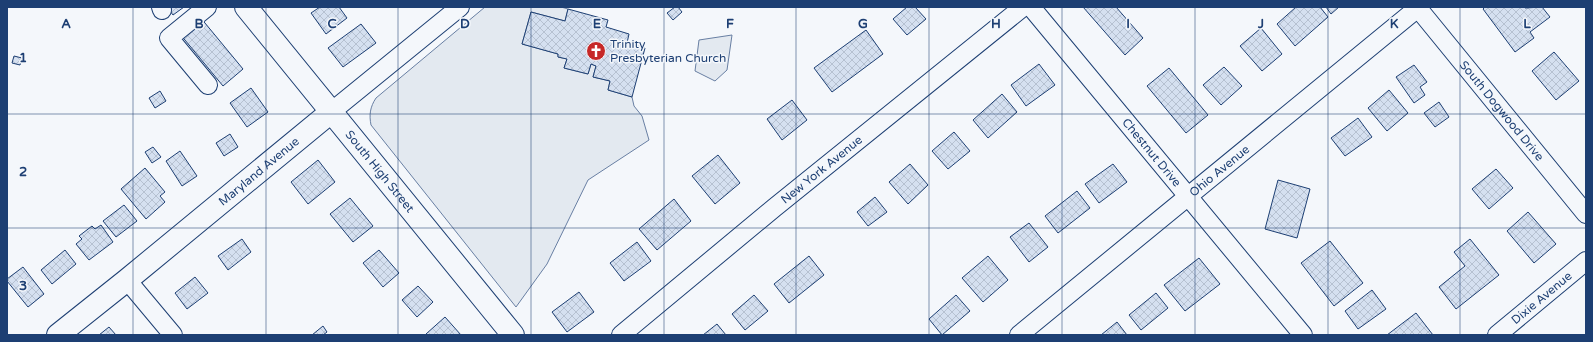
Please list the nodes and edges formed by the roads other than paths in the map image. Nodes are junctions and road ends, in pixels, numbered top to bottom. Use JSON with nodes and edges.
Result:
{"nodes":[{"id":1,"x":207,"y":7,"type":"edge"},
{"id":2,"x":246,"y":7,"type":"edge"},
{"id":3,"x":460,"y":7,"type":"edge"},
{"id":4,"x":1023,"y":7,"type":"edge"},
{"id":5,"x":1031,"y":7,"type":"edge"},
{"id":6,"x":1418,"y":7,"type":"edge"},
{"id":7,"x":208,"y":85,"type":"dead end"},
{"id":8,"x":331,"y":112,"type":"junction"},
{"id":9,"x":1189,"y":196,"type":"junction"},
{"id":10,"x":1586,"y":214,"type":"edge"},
{"id":11,"x":1586,"y":262,"type":"edge"},
{"id":12,"x":127,"y":280,"type":"junction"},
{"id":13,"x":58,"y":335,"type":"edge"},
{"id":14,"x":174,"y":335,"type":"edge"},
{"id":15,"x":513,"y":335,"type":"edge"},
{"id":16,"x":621,"y":335,"type":"edge"},
{"id":17,"x":1019,"y":335,"type":"edge"},
{"id":18,"x":1303,"y":335,"type":"edge"},
{"id":19,"x":1497,"y":335,"type":"edge"}],
"edges":[{"from":1,"to":7,"type":"street"},
{"from":2,"to":8,"type":"main road","name":"South High Street"},
{"from":3,"to":8,"type":"street","name":"Maryland Avenue"},
{"from":4,"to":16,"type":"street","name":"New York Avenue"},
{"from":5,"to":9,"type":"street","name":"Chestnut Drive"},
{"from":6,"to":9,"type":"street","name":"Ohio Avenue"},
{"from":6,"to":10,"type":"street","name":"South Dogwood Drive"},
{"from":8,"to":12,"type":"main road","name":"Maryland Avenue"},
{"from":8,"to":15,"type":"main road","name":"South High Street"},
{"from":9,"to":17,"type":"street","name":"Ohio Avenue"},
{"from":9,"to":18,"type":"street","name":"Chestnut Drive"},
{"from":11,"to":19,"type":"street","name":"Dixie Avenue"},
{"from":12,"to":13,"type":"main road","name":"Maryland Avenue"},
{"from":12,"to":14,"type":"street"}]}
